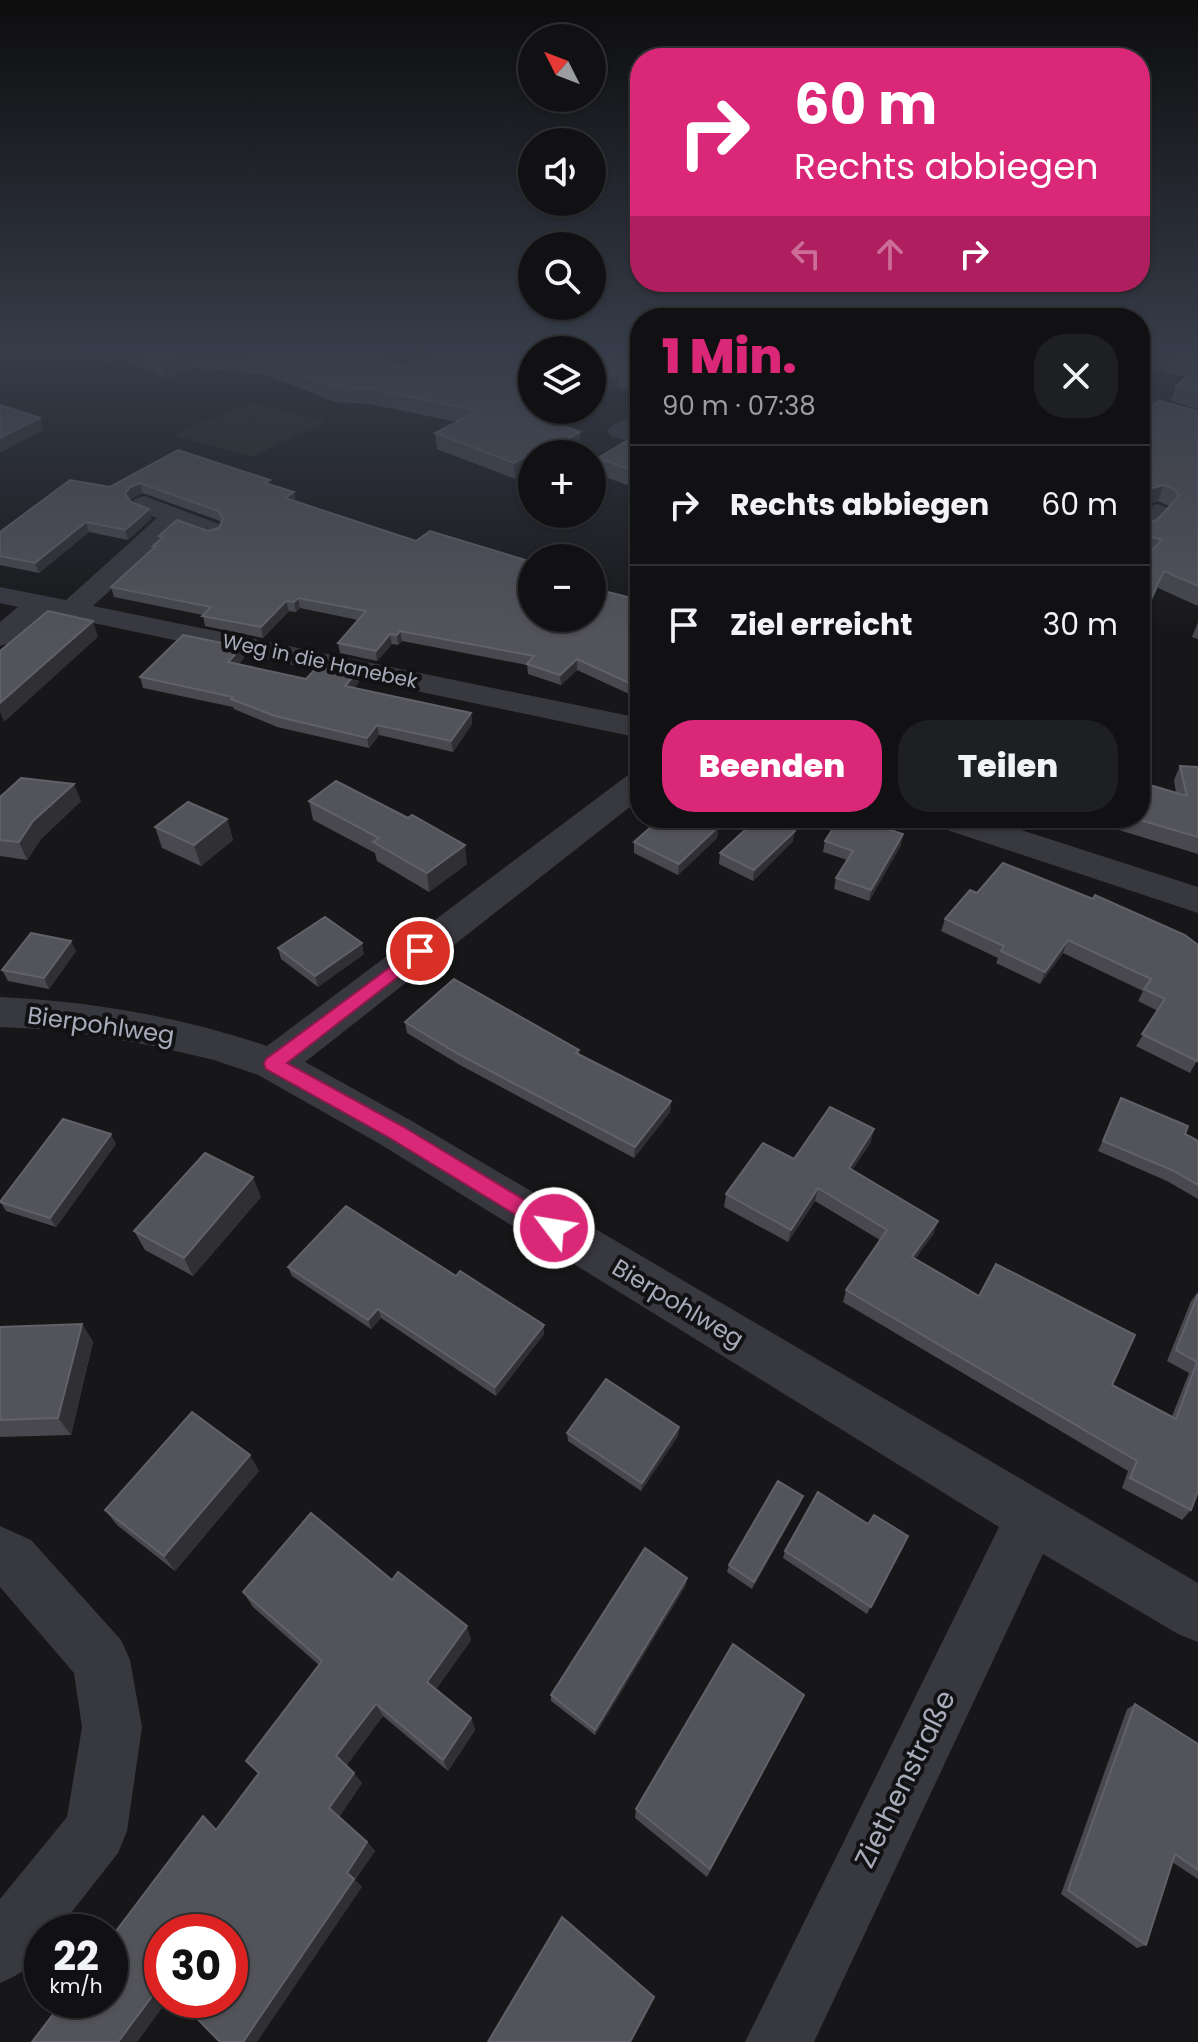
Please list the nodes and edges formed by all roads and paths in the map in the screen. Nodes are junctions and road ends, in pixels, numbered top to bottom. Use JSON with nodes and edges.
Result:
{"nodes":[{"id":1,"x":144,"y":504,"type":"edge"},
{"id":2,"x":175,"y":516,"type":"junction"},
{"id":3,"x":210,"y":530,"type":"edge"},
{"id":4,"x":0,"y":595,"type":"edge"},
{"id":5,"x":39,"y":604,"type":"junction"},
{"id":6,"x":72,"y":610,"type":"junction"},
{"id":7,"x":0,"y":637,"type":"edge"},
{"id":8,"x":630,"y":726,"type":"edge"},
{"id":9,"x":630,"y":790,"type":"edge"},
{"id":10,"x":978,"y":828,"type":"edge"},
{"id":11,"x":1198,"y":900,"type":"edge"},
{"id":12,"x":0,"y":1012,"type":"edge"},
{"id":13,"x":273,"y":1064,"type":"junction"},
{"id":14,"x":1032,"y":1517,"type":"junction"},
{"id":15,"x":0,"y":1553,"type":"edge"},
{"id":16,"x":1198,"y":1614,"type":"edge"},
{"id":17,"x":0,"y":1950,"type":"edge"},
{"id":18,"x":779,"y":2042,"type":"edge"}],
"edges":[{"from":1,"to":2,"type":"street"},
{"from":2,"to":3,"type":"street"},
{"from":2,"to":6,"type":"street"},
{"from":4,"to":5,"type":"street","name":"Weg in die Hanebek"},
{"from":5,"to":6,"type":"street","name":"Weg in die Hanebek"},
{"from":5,"to":7,"type":"street"},
{"from":6,"to":8,"type":"street","name":"Weg in die Hanebek"},
{"from":9,"to":13,"type":"street"},
{"from":10,"to":11,"type":"street"},
{"from":12,"to":13,"type":"street","name":"Bierpohlweg"},
{"from":13,"to":14,"type":"street","name":"Bierpohlweg"},
{"from":14,"to":16,"type":"street","name":"Bierpohlweg"},
{"from":14,"to":18,"type":"street","name":"Ziethenstraße"},
{"from":15,"to":17,"type":"street"}]}
